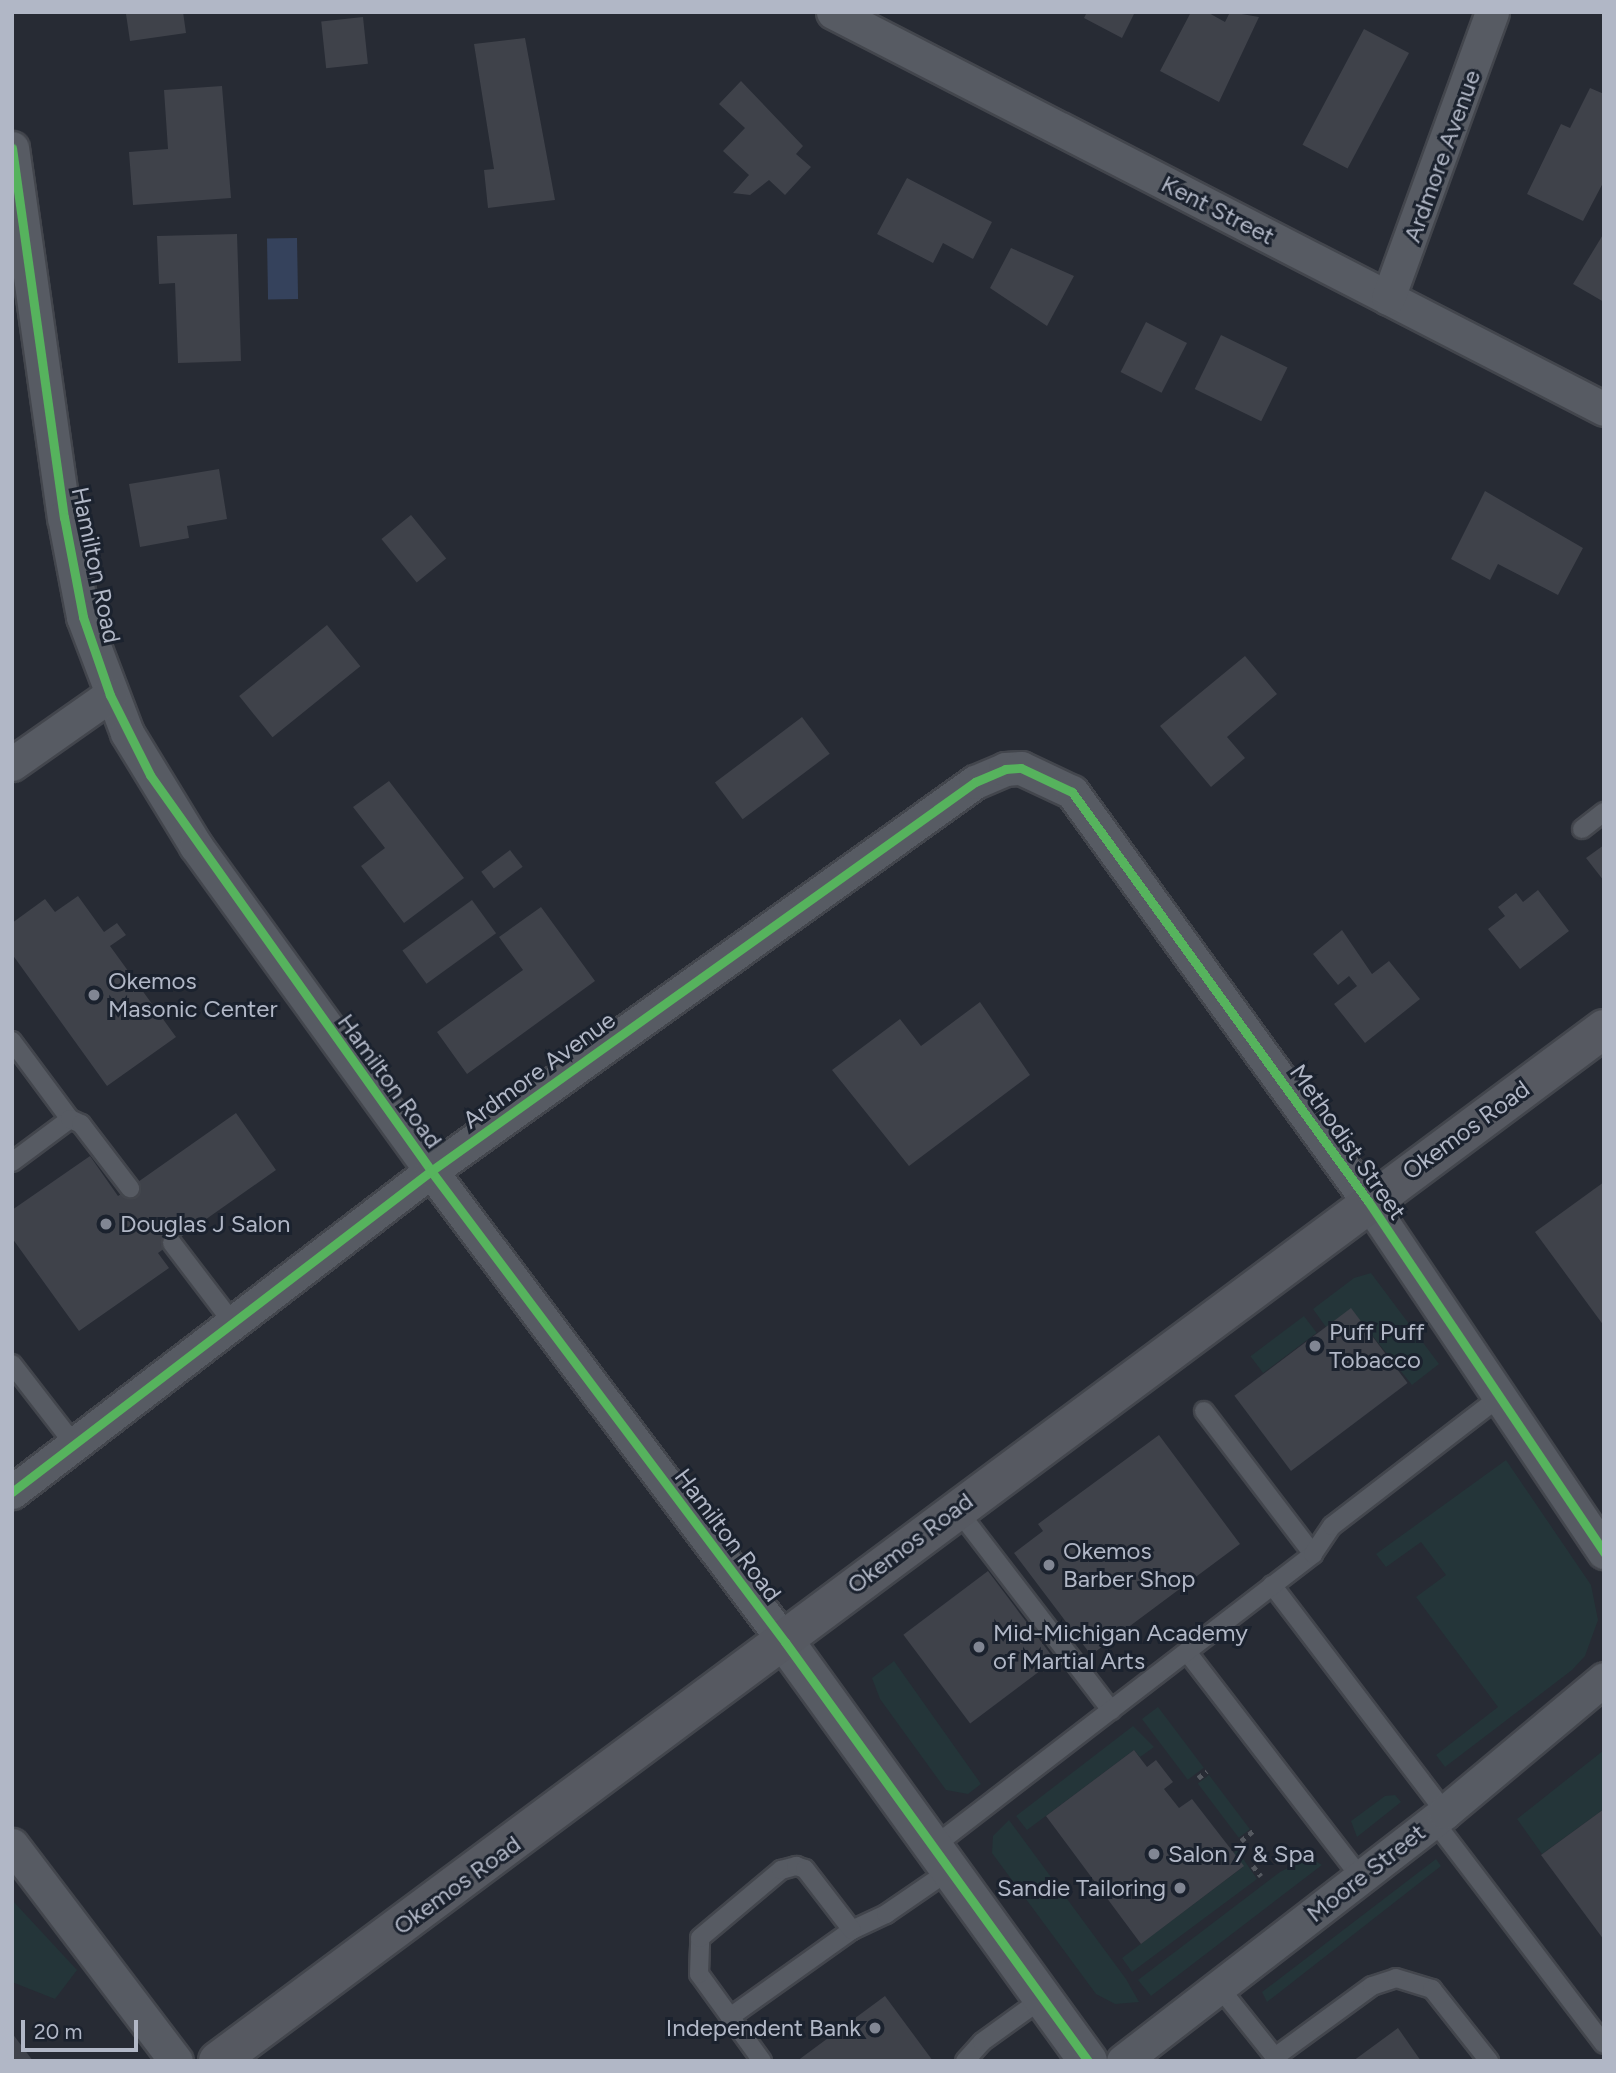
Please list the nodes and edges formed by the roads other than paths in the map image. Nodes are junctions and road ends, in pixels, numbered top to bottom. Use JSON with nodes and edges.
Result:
{"nodes":[{"id":1,"x":833,"y":12,"type":"edge"},
{"id":2,"x":1492,"y":12,"type":"edge"},
{"id":3,"x":12,"y":148,"type":"edge"},
{"id":4,"x":1388,"y":298,"type":"junction"},
{"id":5,"x":1604,"y":409,"type":"edge"},
{"id":6,"x":110,"y":695,"type":"junction"},
{"id":7,"x":12,"y":764,"type":"edge"},
{"id":8,"x":1040,"y":772,"type":"joint"},
{"id":9,"x":1604,"y":812,"type":"edge"},
{"id":10,"x":1582,"y":828,"type":"dead end"},
{"id":11,"x":1604,"y":1029,"type":"edge"},
{"id":12,"x":12,"y":1041,"type":"edge"},
{"id":13,"x":70,"y":1119,"type":"junction"},
{"id":14,"x":13,"y":1159,"type":"edge"},
{"id":15,"x":431,"y":1171,"type":"junction"},
{"id":16,"x":130,"y":1188,"type":"dead end"},
{"id":17,"x":1368,"y":1201,"type":"junction"},
{"id":18,"x":172,"y":1243,"type":"dead end"},
{"id":19,"x":233,"y":1322,"type":"junction"},
{"id":20,"x":12,"y":1364,"type":"edge"},
{"id":21,"x":1498,"y":1398,"type":"junction"},
{"id":22,"x":1204,"y":1411,"type":"dead end"},
{"id":23,"x":74,"y":1444,"type":"junction"},
{"id":24,"x":12,"y":1492,"type":"edge"},
{"id":25,"x":956,"y":1508,"type":"junction"},
{"id":26,"x":1603,"y":1548,"type":"edge"},
{"id":27,"x":1313,"y":1554,"type":"junction"},
{"id":28,"x":1272,"y":1585,"type":"junction"},
{"id":29,"x":785,"y":1642,"type":"junction"},
{"id":30,"x":1187,"y":1652,"type":"junction"},
{"id":31,"x":1604,"y":1679,"type":"edge"},
{"id":32,"x":1111,"y":1710,"type":"junction"},
{"id":33,"x":1440,"y":1816,"type":"junction"},
{"id":34,"x":12,"y":1845,"type":"edge"},
{"id":35,"x":941,"y":1858,"type":"junction"},
{"id":36,"x":1361,"y":1878,"type":"junction"},
{"id":37,"x":852,"y":1930,"type":"junction"},
{"id":38,"x":1219,"y":1987,"type":"junction"},
{"id":39,"x":1043,"y":1998,"type":"junction"},
{"id":40,"x":730,"y":2018,"type":"junction"},
{"id":41,"x":1604,"y":2043,"type":"edge"},
{"id":42,"x":1277,"y":2059,"type":"edge"},
{"id":43,"x":176,"y":2061,"type":"edge"},
{"id":44,"x":218,"y":2061,"type":"edge"},
{"id":45,"x":762,"y":2061,"type":"edge"},
{"id":46,"x":965,"y":2061,"type":"edge"},
{"id":47,"x":1088,"y":2061,"type":"edge"},
{"id":48,"x":1124,"y":2061,"type":"edge"},
{"id":49,"x":1489,"y":2061,"type":"edge"}],
"edges":[{"from":1,"to":4,"type":"street","name":"Kent Street"},
{"from":2,"to":4,"type":"street","name":"Ardmore Avenue"},
{"from":3,"to":6,"type":"street","name":"Hamilton Road"},
{"from":4,"to":5,"type":"street","name":"Kent Street"},
{"from":6,"to":7,"type":"street"},
{"from":6,"to":15,"type":"street","name":"Hamilton Road"},
{"from":8,"to":15,"type":"street","name":"Ardmore Avenue"},
{"from":8,"to":17,"type":"street","name":"Methodist Street"},
{"from":9,"to":10,"type":"lane"},
{"from":11,"to":17,"type":"main road","name":"Okemos Road"},
{"from":12,"to":13,"type":"lane"},
{"from":13,"to":14,"type":"lane"},
{"from":13,"to":16,"type":"lane"},
{"from":15,"to":19,"type":"street","name":"Ardmore Avenue"},
{"from":15,"to":29,"type":"street","name":"Hamilton Road"},
{"from":17,"to":21,"type":"street","name":"Methodist Street"},
{"from":17,"to":25,"type":"main road","name":"Okemos Road"},
{"from":18,"to":19,"type":"lane"},
{"from":19,"to":23,"type":"street","name":"Ardmore Avenue"},
{"from":20,"to":23,"type":"lane"},
{"from":21,"to":26,"type":"street","name":"Methodist Street"},
{"from":21,"to":27,"type":"lane"},
{"from":22,"to":27,"type":"lane"},
{"from":23,"to":24,"type":"street","name":"Ardmore Avenue"},
{"from":25,"to":29,"type":"main road","name":"Okemos Road"},
{"from":25,"to":32,"type":"lane"},
{"from":27,"to":28,"type":"lane"},
{"from":28,"to":30,"type":"lane"},
{"from":28,"to":33,"type":"lane"},
{"from":29,"to":35,"type":"street","name":"Hamilton Road"},
{"from":29,"to":44,"type":"main road","name":"Okemos Road"},
{"from":30,"to":32,"type":"lane"},
{"from":30,"to":36,"type":"lane"},
{"from":31,"to":33,"type":"street","name":"Moore Street"},
{"from":32,"to":35,"type":"lane"},
{"from":33,"to":36,"type":"street","name":"Moore Street"},
{"from":33,"to":41,"type":"lane"},
{"from":34,"to":43,"type":"street"},
{"from":35,"to":37,"type":"lane"},
{"from":35,"to":39,"type":"street","name":"Hamilton Road"},
{"from":36,"to":38,"type":"street","name":"Moore Street"},
{"from":37,"to":40,"type":"lane"},
{"from":37,"to":40,"type":"lane"},
{"from":38,"to":42,"type":"lane"},
{"from":38,"to":48,"type":"street","name":"Moore Street"},
{"from":39,"to":46,"type":"lane"},
{"from":39,"to":47,"type":"street","name":"Hamilton Road"},
{"from":40,"to":45,"type":"lane"},
{"from":42,"to":49,"type":"lane"}]}
